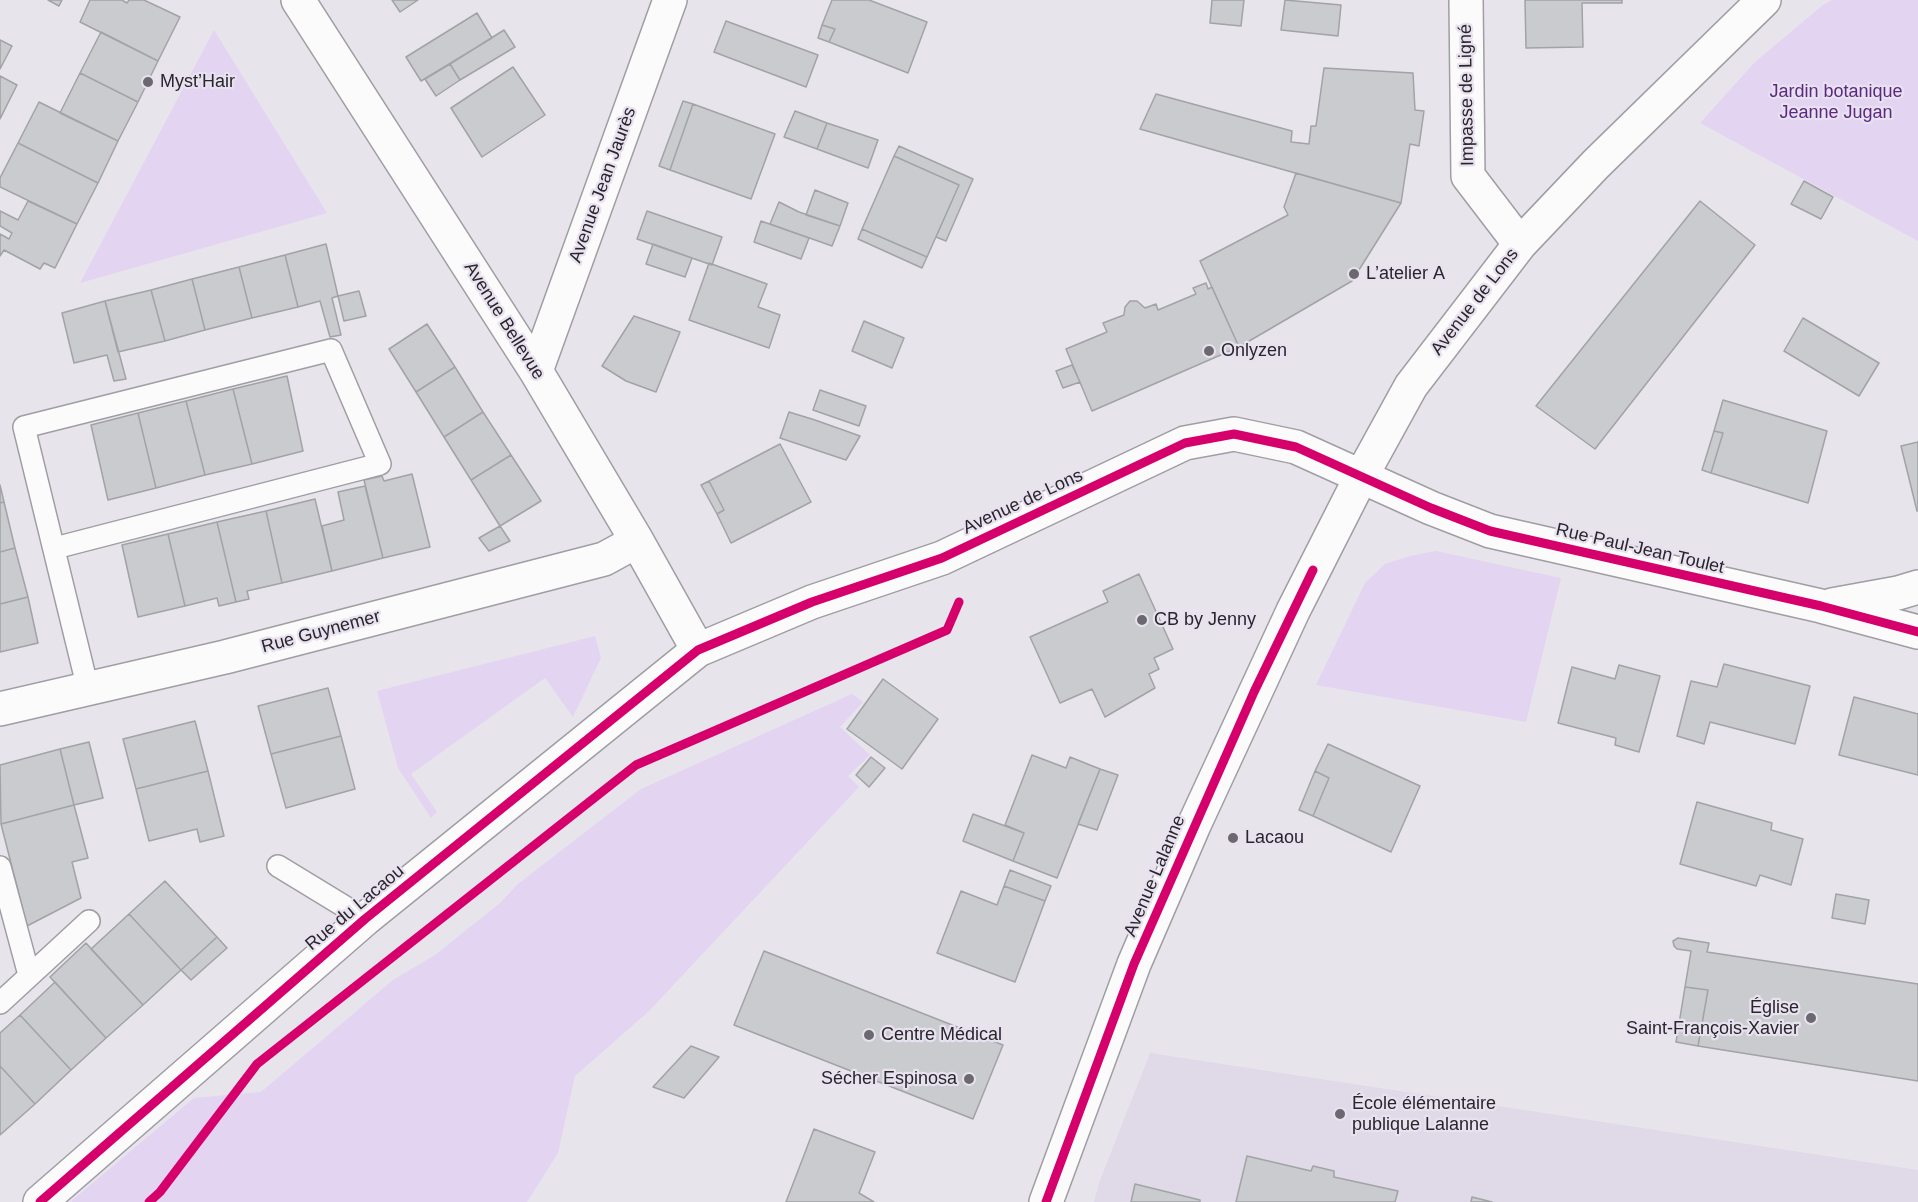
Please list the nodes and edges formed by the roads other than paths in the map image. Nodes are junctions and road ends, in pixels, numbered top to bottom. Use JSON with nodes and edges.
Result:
{"nodes":[{"id":1,"x":298,"y":0,"type":"edge"},
{"id":2,"x":670,"y":0,"type":"edge"},
{"id":3,"x":1466,"y":0,"type":"edge"},
{"id":4,"x":1764,"y":0,"type":"edge"},
{"id":5,"x":1520,"y":244,"type":"junction"},
{"id":6,"x":536,"y":371,"type":"junction"},
{"id":7,"x":1362,"y":475,"type":"junction"},
{"id":8,"x":637,"y":541,"type":"junction"},
{"id":9,"x":55,"y":548,"type":"junction"},
{"id":10,"x":1918,"y":587,"type":"edge"},
{"id":11,"x":1821,"y":606,"type":"junction"},
{"id":12,"x":1918,"y":632,"type":"edge"},
{"id":13,"x":698,"y":650,"type":"junction"},
{"id":14,"x":88,"y":689,"type":"junction"},
{"id":15,"x":0,"y":709,"type":"edge"},
{"id":16,"x":278,"y":866,"type":"dead end"},
{"id":17,"x":0,"y":867,"type":"edge"},
{"id":18,"x":365,"y":920,"type":"junction"},
{"id":19,"x":89,"y":921,"type":"dead end"},
{"id":20,"x":29,"y":975,"type":"junction"},
{"id":21,"x":0,"y":1003,"type":"edge"},
{"id":22,"x":40,"y":1202,"type":"edge"},
{"id":23,"x":1046,"y":1202,"type":"edge"}],
"edges":[{"from":1,"to":6,"type":"street","name":"Avenue Bellevue"},
{"from":2,"to":6,"type":"street","name":"Avenue Jean Jaurès"},
{"from":3,"to":5,"type":"street","name":"Impasse de Ligné"},
{"from":4,"to":5,"type":"street","name":"Avenue de Lons"},
{"from":5,"to":7,"type":"street","name":"Avenue de Lons"},
{"from":6,"to":8,"type":"street","name":"Avenue Bellevue"},
{"from":7,"to":11,"type":"street","name":"Rue Paul-Jean Toulet"},
{"from":7,"to":13,"type":"street","name":"Avenue de Lons"},
{"from":7,"to":23,"type":"street","name":"Avenue Lalanne"},
{"from":8,"to":13,"type":"street","name":"Avenue Bellevue"},
{"from":8,"to":14,"type":"street","name":"Rue Guynemer"},
{"from":9,"to":9,"type":"lane"},
{"from":9,"to":14,"type":"lane"},
{"from":10,"to":11,"type":"street"},
{"from":11,"to":12,"type":"street","name":"Rue Paul-Jean Toulet"},
{"from":13,"to":18,"type":"street","name":"Rue du Lacaou"},
{"from":14,"to":15,"type":"street","name":"Rue Guynemer"},
{"from":16,"to":18,"type":"lane"},
{"from":17,"to":20,"type":"lane"},
{"from":18,"to":22,"type":"street","name":"Rue du Lacaou"},
{"from":19,"to":20,"type":"lane"},
{"from":20,"to":21,"type":"lane"}]}
